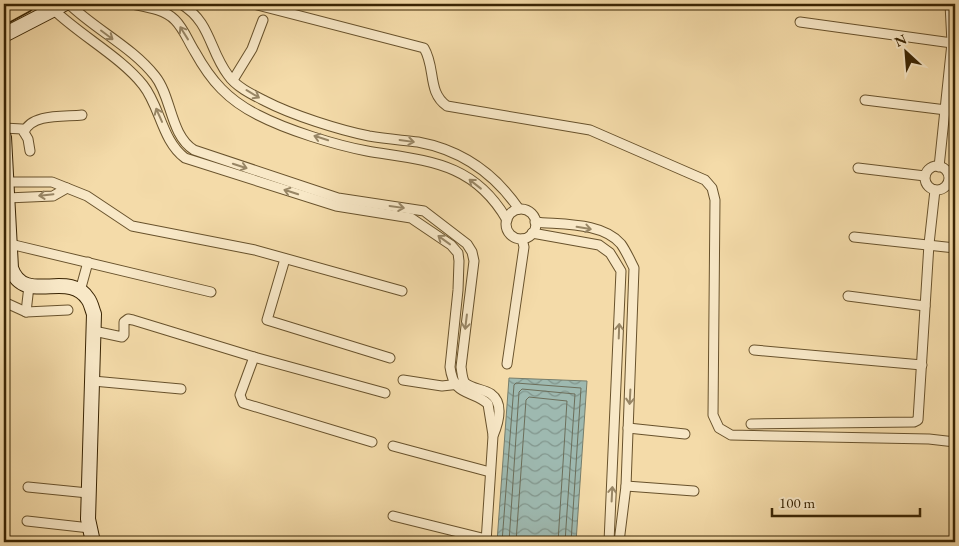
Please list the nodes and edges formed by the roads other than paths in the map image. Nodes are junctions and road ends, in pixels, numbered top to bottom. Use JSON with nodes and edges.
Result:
{"nodes":[{"id":1,"x":26,"y":4,"type":"edge"},
{"id":2,"x":70,"y":4,"type":"edge"},
{"id":3,"x":132,"y":4,"type":"edge"},
{"id":4,"x":181,"y":4,"type":"edge"},
{"id":5,"x":254,"y":4,"type":"edge"},
{"id":6,"x":950,"y":4,"type":"edge"},
{"id":7,"x":148,"y":6,"type":"edge"},
{"id":8,"x":59,"y":7,"type":"edge"},
{"id":9,"x":4,"y":16,"type":"edge"},
{"id":10,"x":263,"y":20,"type":"dead end"},
{"id":11,"x":800,"y":22,"type":"dead end"},
{"id":12,"x":4,"y":35,"type":"edge"},
{"id":13,"x":952,"y":43,"type":"junction"},
{"id":14,"x":216,"y":54,"type":"junction"},
{"id":15,"x":133,"y":55,"type":"junction"},
{"id":16,"x":200,"y":62,"type":"junction"},
{"id":17,"x":124,"y":67,"type":"junction"},
{"id":18,"x":233,"y":80,"type":"junction"},
{"id":19,"x":865,"y":100,"type":"dead end"},
{"id":20,"x":279,"y":107,"type":"junction"},
{"id":21,"x":946,"y":110,"type":"junction"},
{"id":22,"x":82,"y":115,"type":"dead end"},
{"id":23,"x":274,"y":122,"type":"junction"},
{"id":24,"x":4,"y":128,"type":"edge"},
{"id":25,"x":24,"y":132,"type":"junction"},
{"id":26,"x":4,"y":137,"type":"edge"},
{"id":27,"x":446,"y":150,"type":"junction"},
{"id":28,"x":30,"y":151,"type":"dead end"},
{"id":29,"x":208,"y":161,"type":"junction"},
{"id":30,"x":441,"y":164,"type":"junction"},
{"id":31,"x":939,"y":166,"type":"junction"},
{"id":32,"x":858,"y":168,"type":"dead end"},
{"id":33,"x":925,"y":176,"type":"junction"},
{"id":34,"x":952,"y":180,"type":"edge"},
{"id":35,"x":6,"y":182,"type":"junction"},
{"id":36,"x":67,"y":188,"type":"junction"},
{"id":37,"x":935,"y":190,"type":"junction"},
{"id":38,"x":7,"y":198,"type":"junction"},
{"id":39,"x":367,"y":208,"type":"junction"},
{"id":40,"x":519,"y":210,"type":"junction"},
{"id":41,"x":507,"y":220,"type":"junction"},
{"id":42,"x":536,"y":222,"type":"junction"},
{"id":43,"x":532,"y":233,"type":"junction"},
{"id":44,"x":854,"y":237,"type":"dead end"},
{"id":45,"x":522,"y":239,"type":"junction"},
{"id":46,"x":10,"y":244,"type":"junction"},
{"id":47,"x":929,"y":244,"type":"junction"},
{"id":48,"x":955,"y":248,"type":"edge"},
{"id":49,"x":285,"y":259,"type":"junction"},
{"id":50,"x":88,"y":262,"type":"junction"},
{"id":51,"x":29,"y":286,"type":"junction"},
{"id":52,"x":458,"y":290,"type":"junction"},
{"id":53,"x":402,"y":291,"type":"dead end"},
{"id":54,"x":80,"y":292,"type":"junction"},
{"id":55,"x":211,"y":292,"type":"dead end"},
{"id":56,"x":470,"y":293,"type":"junction"},
{"id":57,"x":848,"y":296,"type":"dead end"},
{"id":58,"x":4,"y":302,"type":"edge"},
{"id":59,"x":925,"y":306,"type":"junction"},
{"id":60,"x":68,"y":310,"type":"dead end"},
{"id":61,"x":26,"y":312,"type":"junction"},
{"id":62,"x":94,"y":331,"type":"junction"},
{"id":63,"x":754,"y":350,"type":"dead end"},
{"id":64,"x":254,"y":357,"type":"junction"},
{"id":65,"x":390,"y":358,"type":"dead end"},
{"id":66,"x":507,"y":364,"type":"dead end"},
{"id":67,"x":922,"y":365,"type":"junction"},
{"id":68,"x":618,"y":375,"type":"junction"},
{"id":69,"x":631,"y":376,"type":"junction"},
{"id":70,"x":403,"y":380,"type":"dead end"},
{"id":71,"x":93,"y":381,"type":"junction"},
{"id":72,"x":465,"y":382,"type":"junction"},
{"id":73,"x":455,"y":385,"type":"junction"},
{"id":74,"x":181,"y":389,"type":"dead end"},
{"id":75,"x":385,"y":393,"type":"dead end"},
{"id":76,"x":751,"y":424,"type":"dead end"},
{"id":77,"x":628,"y":428,"type":"junction"},
{"id":78,"x":684,"y":434,"type":"dead end"},
{"id":79,"x":493,"y":436,"type":"junction"},
{"id":80,"x":372,"y":442,"type":"dead end"},
{"id":81,"x":955,"y":442,"type":"edge"},
{"id":82,"x":393,"y":446,"type":"dead end"},
{"id":83,"x":490,"y":472,"type":"junction"},
{"id":84,"x":626,"y":486,"type":"junction"},
{"id":85,"x":28,"y":487,"type":"dead end"},
{"id":86,"x":694,"y":491,"type":"dead end"},
{"id":87,"x":88,"y":493,"type":"junction"},
{"id":88,"x":392,"y":516,"type":"dead end"},
{"id":89,"x":27,"y":521,"type":"dead end"},
{"id":90,"x":90,"y":528,"type":"junction"},
{"id":91,"x":486,"y":541,"type":"edge"},
{"id":92,"x":93,"y":542,"type":"edge"},
{"id":93,"x":609,"y":542,"type":"edge"},
{"id":94,"x":619,"y":542,"type":"edge"}],
"edges":[{"from":1,"to":9,"type":"main road"},
{"from":2,"to":15,"type":"street","one_way":true},
{"from":3,"to":7,"type":"street"},
{"from":4,"to":14,"type":"street"},
{"from":5,"to":81,"type":"street"},
{"from":6,"to":13,"type":"street"},
{"from":16,"to":7,"type":"street","one_way":true},
{"from":8,"to":12,"type":"street"},
{"from":8,"to":17,"type":"street"},
{"from":10,"to":18,"type":"street"},
{"from":11,"to":13,"type":"street"},
{"from":13,"to":21,"type":"street"},
{"from":14,"to":16,"type":"street"},
{"from":14,"to":18,"type":"street"},
{"from":15,"to":17,"type":"street"},
{"from":15,"to":29,"type":"street"},
{"from":16,"to":23,"type":"street"},
{"from":29,"to":17,"type":"street","one_way":true},
{"from":18,"to":20,"type":"street","one_way":true},
{"from":19,"to":21,"type":"street"},
{"from":20,"to":23,"type":"street"},
{"from":20,"to":27,"type":"street","one_way":true},
{"from":21,"to":31,"type":"street"},
{"from":22,"to":25,"type":"street"},
{"from":30,"to":23,"type":"street","one_way":true},
{"from":24,"to":25,"type":"street"},
{"from":25,"to":28,"type":"street"},
{"from":26,"to":35,"type":"street"},
{"from":27,"to":30,"type":"street"},
{"from":27,"to":40,"type":"street"},
{"from":29,"to":39,"type":"street"},
{"from":41,"to":30,"type":"street","one_way":true},
{"from":31,"to":33,"type":"street"},
{"from":31,"to":34,"type":"street"},
{"from":32,"to":33,"type":"street"},
{"from":33,"to":37,"type":"street"},
{"from":34,"to":37,"type":"street"},
{"from":35,"to":36,"type":"street"},
{"from":35,"to":38,"type":"street"},
{"from":36,"to":38,"type":"street","one_way":true},
{"from":36,"to":49,"type":"street"},
{"from":37,"to":47,"type":"street"},
{"from":38,"to":46,"type":"street"},
{"from":52,"to":39,"type":"street","one_way":true},
{"from":39,"to":56,"type":"street","one_way":true},
{"from":40,"to":41,"type":"street"},
{"from":40,"to":42,"type":"street"},
{"from":41,"to":45,"type":"street"},
{"from":42,"to":43,"type":"street"},
{"from":42,"to":69,"type":"street","one_way":true},
{"from":43,"to":45,"type":"street"},
{"from":68,"to":43,"type":"street","one_way":true},
{"from":44,"to":47,"type":"street"},
{"from":45,"to":66,"type":"street"},
{"from":46,"to":50,"type":"street"},
{"from":46,"to":51,"type":"street"},
{"from":47,"to":48,"type":"street"},
{"from":47,"to":59,"type":"street"},
{"from":49,"to":53,"type":"street"},
{"from":49,"to":65,"type":"street"},
{"from":50,"to":54,"type":"street"},
{"from":50,"to":55,"type":"street"},
{"from":51,"to":54,"type":"street"},
{"from":51,"to":61,"type":"street"},
{"from":52,"to":56,"type":"street"},
{"from":52,"to":73,"type":"street"},
{"from":54,"to":62,"type":"street"},
{"from":56,"to":72,"type":"street","one_way":true},
{"from":57,"to":59,"type":"street"},
{"from":58,"to":61,"type":"street"},
{"from":59,"to":67,"type":"street"},
{"from":60,"to":61,"type":"street"},
{"from":62,"to":64,"type":"street"},
{"from":62,"to":71,"type":"street"},
{"from":63,"to":67,"type":"street"},
{"from":64,"to":75,"type":"street"},
{"from":64,"to":80,"type":"street"},
{"from":67,"to":76,"type":"street"},
{"from":68,"to":69,"type":"street"},
{"from":93,"to":68,"type":"street","one_way":true},
{"from":69,"to":77,"type":"street","one_way":true},
{"from":70,"to":73,"type":"street"},
{"from":71,"to":74,"type":"street"},
{"from":71,"to":87,"type":"street"},
{"from":72,"to":73,"type":"street"},
{"from":72,"to":79,"type":"street"},
{"from":73,"to":79,"type":"street"},
{"from":77,"to":78,"type":"street"},
{"from":77,"to":84,"type":"street"},
{"from":79,"to":83,"type":"street"},
{"from":82,"to":83,"type":"street"},
{"from":83,"to":91,"type":"street"},
{"from":84,"to":86,"type":"street"},
{"from":84,"to":94,"type":"street"},
{"from":85,"to":87,"type":"street"},
{"from":87,"to":90,"type":"street"},
{"from":88,"to":91,"type":"street"},
{"from":89,"to":90,"type":"street"},
{"from":90,"to":92,"type":"street"}]}
